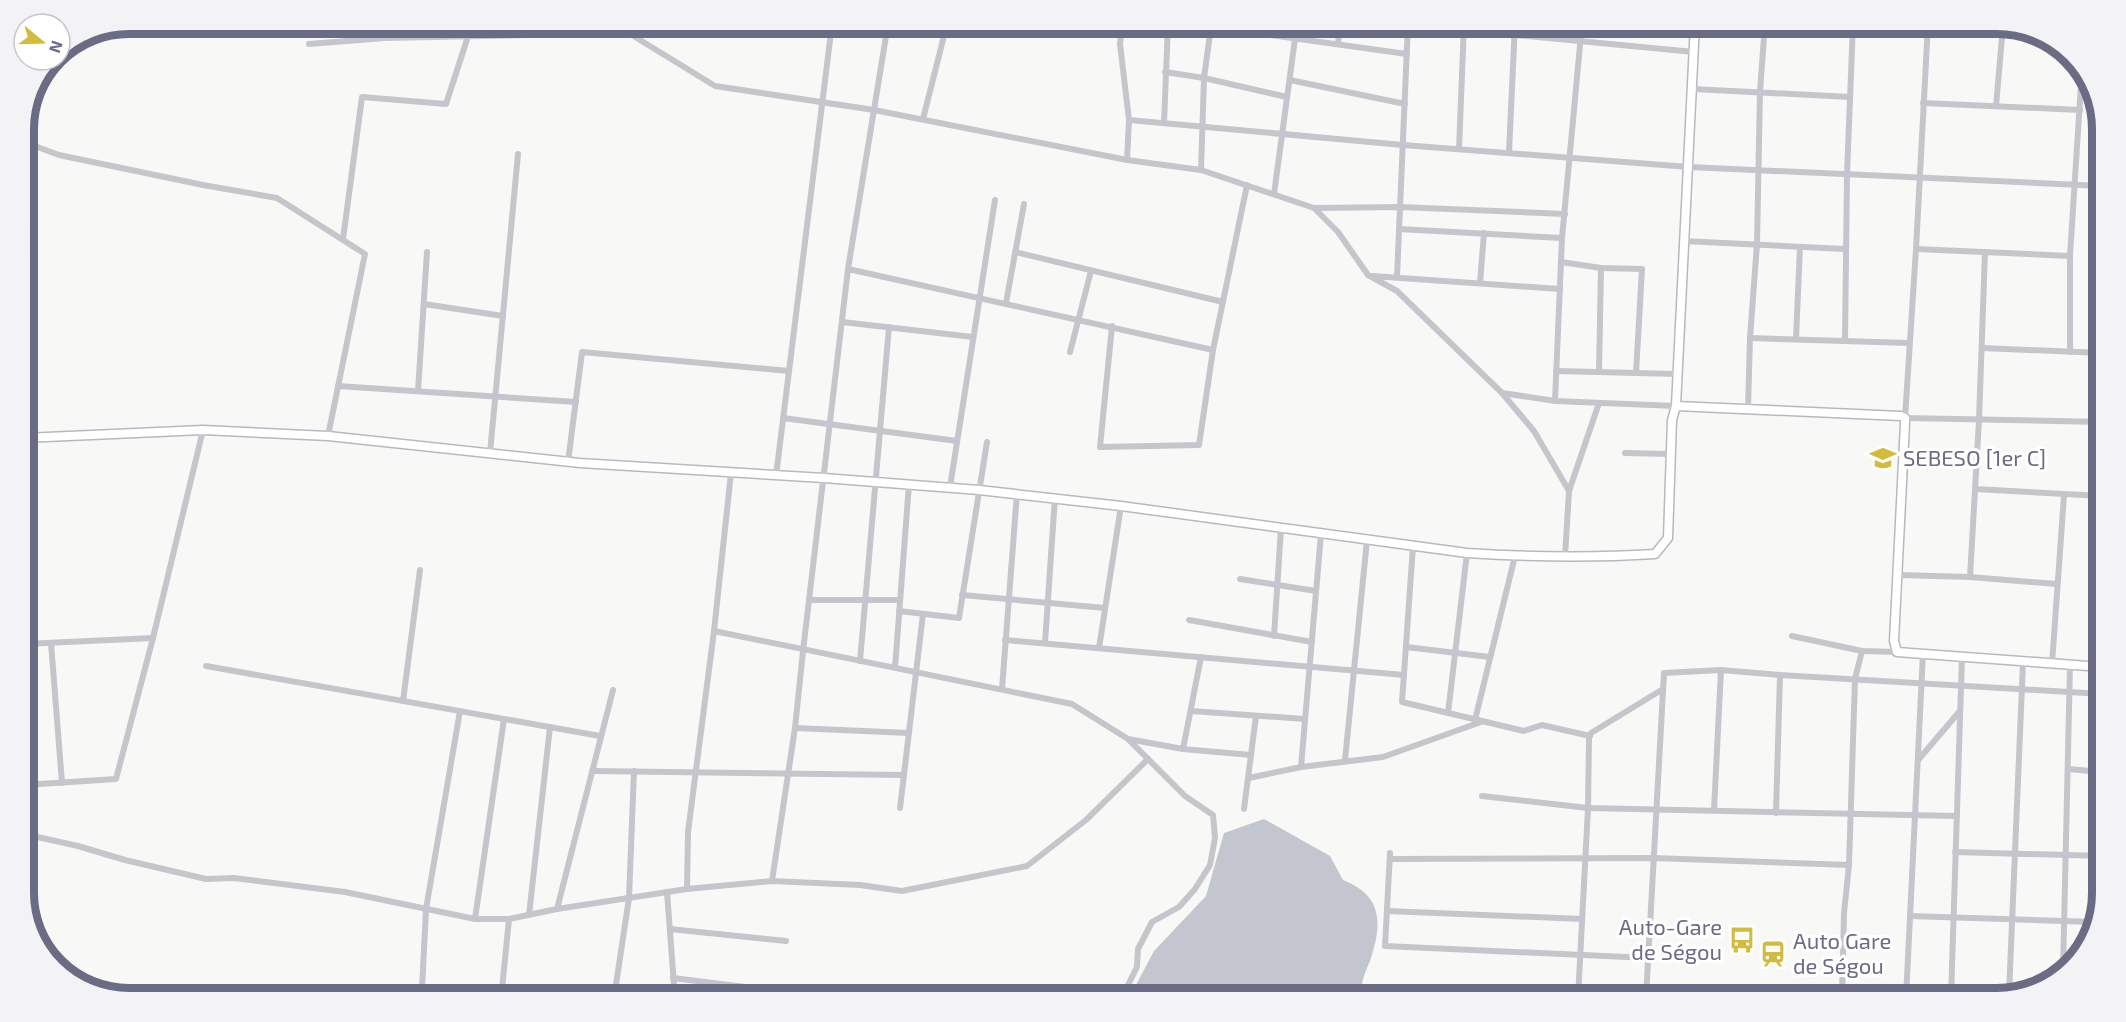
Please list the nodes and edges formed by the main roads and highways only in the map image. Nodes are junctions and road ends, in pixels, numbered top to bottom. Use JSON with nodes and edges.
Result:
{"nodes":[{"id":1,"x":1695,"y":34,"type":"edge"},
{"id":2,"x":1676,"y":406,"type":"junction"},
{"id":3,"x":35,"y":438,"type":"edge"},
{"id":4,"x":2092,"y":666,"type":"edge"}],
"edges":[{"from":1,"to":2,"type":"main road"},
{"from":2,"to":3,"type":"main road"},
{"from":2,"to":4,"type":"main road"}]}
